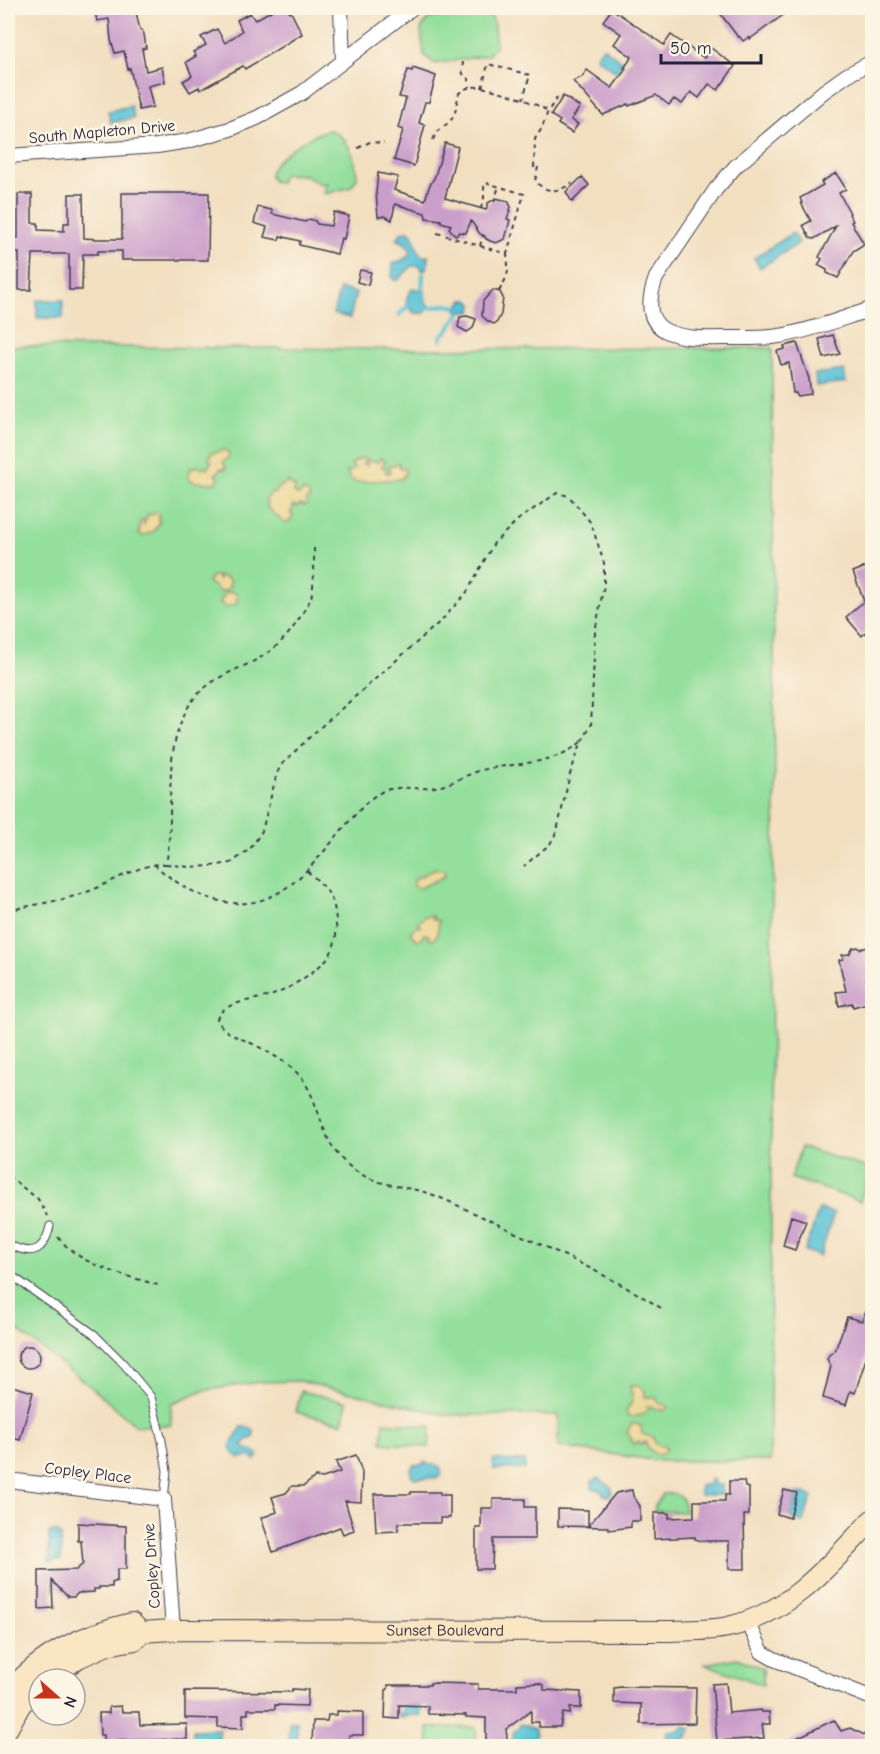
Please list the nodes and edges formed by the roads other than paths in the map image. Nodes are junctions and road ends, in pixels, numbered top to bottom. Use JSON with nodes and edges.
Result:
{"nodes":[{"id":1,"x":341,"y":8,"type":"edge"},
{"id":2,"x":412,"y":8,"type":"edge"},
{"id":3,"x":343,"y":61,"type":"junction"},
{"id":4,"x":873,"y":62,"type":"edge"},
{"id":5,"x":8,"y":156,"type":"edge"},
{"id":6,"x":873,"y":309,"type":"edge"},
{"id":7,"x":50,"y":1226,"type":"road end"},
{"id":8,"x":8,"y":1244,"type":"edge"},
{"id":9,"x":8,"y":1273,"type":"edge"},
{"id":10,"x":8,"y":1480,"type":"edge"},
{"id":11,"x":164,"y":1499,"type":"junction"},
{"id":12,"x":873,"y":1520,"type":"edge"},
{"id":13,"x":748,"y":1622,"type":"junction"},
{"id":14,"x":173,"y":1630,"type":"junction"},
{"id":15,"x":141,"y":1632,"type":"junction"},
{"id":16,"x":66,"y":1667,"type":"edge"},
{"id":17,"x":10,"y":1684,"type":"edge"},
{"id":18,"x":873,"y":1698,"type":"edge"},
{"id":19,"x":27,"y":1699,"type":"edge"},
{"id":20,"x":8,"y":1728,"type":"edge"}],
"edges":[{"from":1,"to":3,"type":"street"},
{"from":2,"to":3,"type":"street","name":"South Mapleton Drive"},
{"from":3,"to":5,"type":"street","name":"South Mapleton Drive"},
{"from":4,"to":6,"type":"street"},
{"from":7,"to":8,"type":"lane"},
{"from":9,"to":11,"type":"lane"},
{"from":10,"to":11,"type":"street","name":"Copley Place"},
{"from":11,"to":14,"type":"street","name":"Copley Drive"},
{"from":12,"to":13,"type":"main road","name":"Sunset Boulevard"},
{"from":13,"to":14,"type":"main road","name":"Sunset Boulevard"},
{"from":13,"to":18,"type":"street"},
{"from":14,"to":15,"type":"main road","name":"Sunset Boulevard"},
{"from":15,"to":16,"type":"main road","name":"Sunset Boulevard"},
{"from":15,"to":17,"type":"main road","name":"Sunset Boulevard"},
{"from":19,"to":20,"type":"main road"}]}
